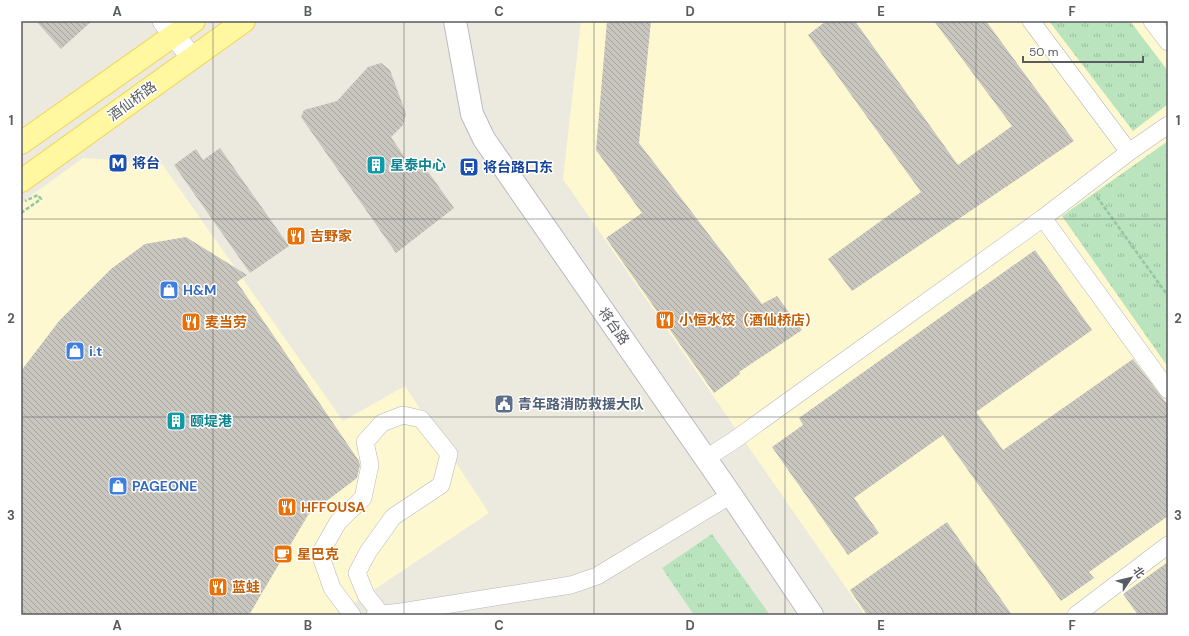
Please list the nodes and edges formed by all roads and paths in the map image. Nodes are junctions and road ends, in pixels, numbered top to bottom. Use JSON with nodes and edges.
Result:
{"nodes":[{"id":1,"x":194,"y":21,"type":"edge"},
{"id":2,"x":244,"y":21,"type":"edge"},
{"id":3,"x":455,"y":21,"type":"edge"},
{"id":4,"x":1031,"y":21,"type":"edge"},
{"id":5,"x":1152,"y":21,"type":"edge"},
{"id":6,"x":169,"y":28,"type":"edge"},
{"id":7,"x":1168,"y":42,"type":"edge"},
{"id":8,"x":192,"y":58,"type":"junction"},
{"id":9,"x":1168,"y":125,"type":"edge"},
{"id":10,"x":21,"y":143,"type":"edge"},
{"id":11,"x":1129,"y":152,"type":"junction"},
{"id":12,"x":1088,"y":184,"type":"junction"},
{"id":13,"x":23,"y":191,"type":"edge"},
{"id":14,"x":21,"y":213,"type":"edge"},
{"id":15,"x":1043,"y":218,"type":"junction"},
{"id":16,"x":1168,"y":296,"type":"edge"},
{"id":17,"x":1168,"y":390,"type":"edge"},
{"id":18,"x":705,"y":459,"type":"junction"},
{"id":19,"x":731,"y":495,"type":"junction"},
{"id":20,"x":1168,"y":545,"type":"edge"},
{"id":21,"x":352,"y":615,"type":"edge"},
{"id":22,"x":378,"y":615,"type":"edge"},
{"id":23,"x":812,"y":615,"type":"edge"},
{"id":24,"x":1076,"y":615,"type":"edge"}],
"edges":[{"from":1,"to":6,"type":"main road"},
{"from":2,"to":8,"type":"main road","name":"酒仙桥路"},
{"from":3,"to":18,"type":"main road","name":"将台路"},
{"from":4,"to":11,"type":"street"},
{"from":5,"to":7,"type":"street"},
{"from":6,"to":8,"type":"street"},
{"from":6,"to":10,"type":"main road"},
{"from":8,"to":13,"type":"main road","name":"酒仙桥路"},
{"from":9,"to":11,"type":"street"},
{"from":11,"to":12,"type":"street"},
{"from":12,"to":15,"type":"street"},
{"from":12,"to":16,"type":"path"},
{"from":13,"to":14,"type":"path"},
{"from":15,"to":17,"type":"street"},
{"from":15,"to":18,"type":"street"},
{"from":18,"to":19,"type":"main road","name":"将台路"},
{"from":19,"to":22,"type":"street"},
{"from":19,"to":23,"type":"main road","name":"将台路"},
{"from":20,"to":24,"type":"street"},
{"from":21,"to":22,"type":"street"}]}
